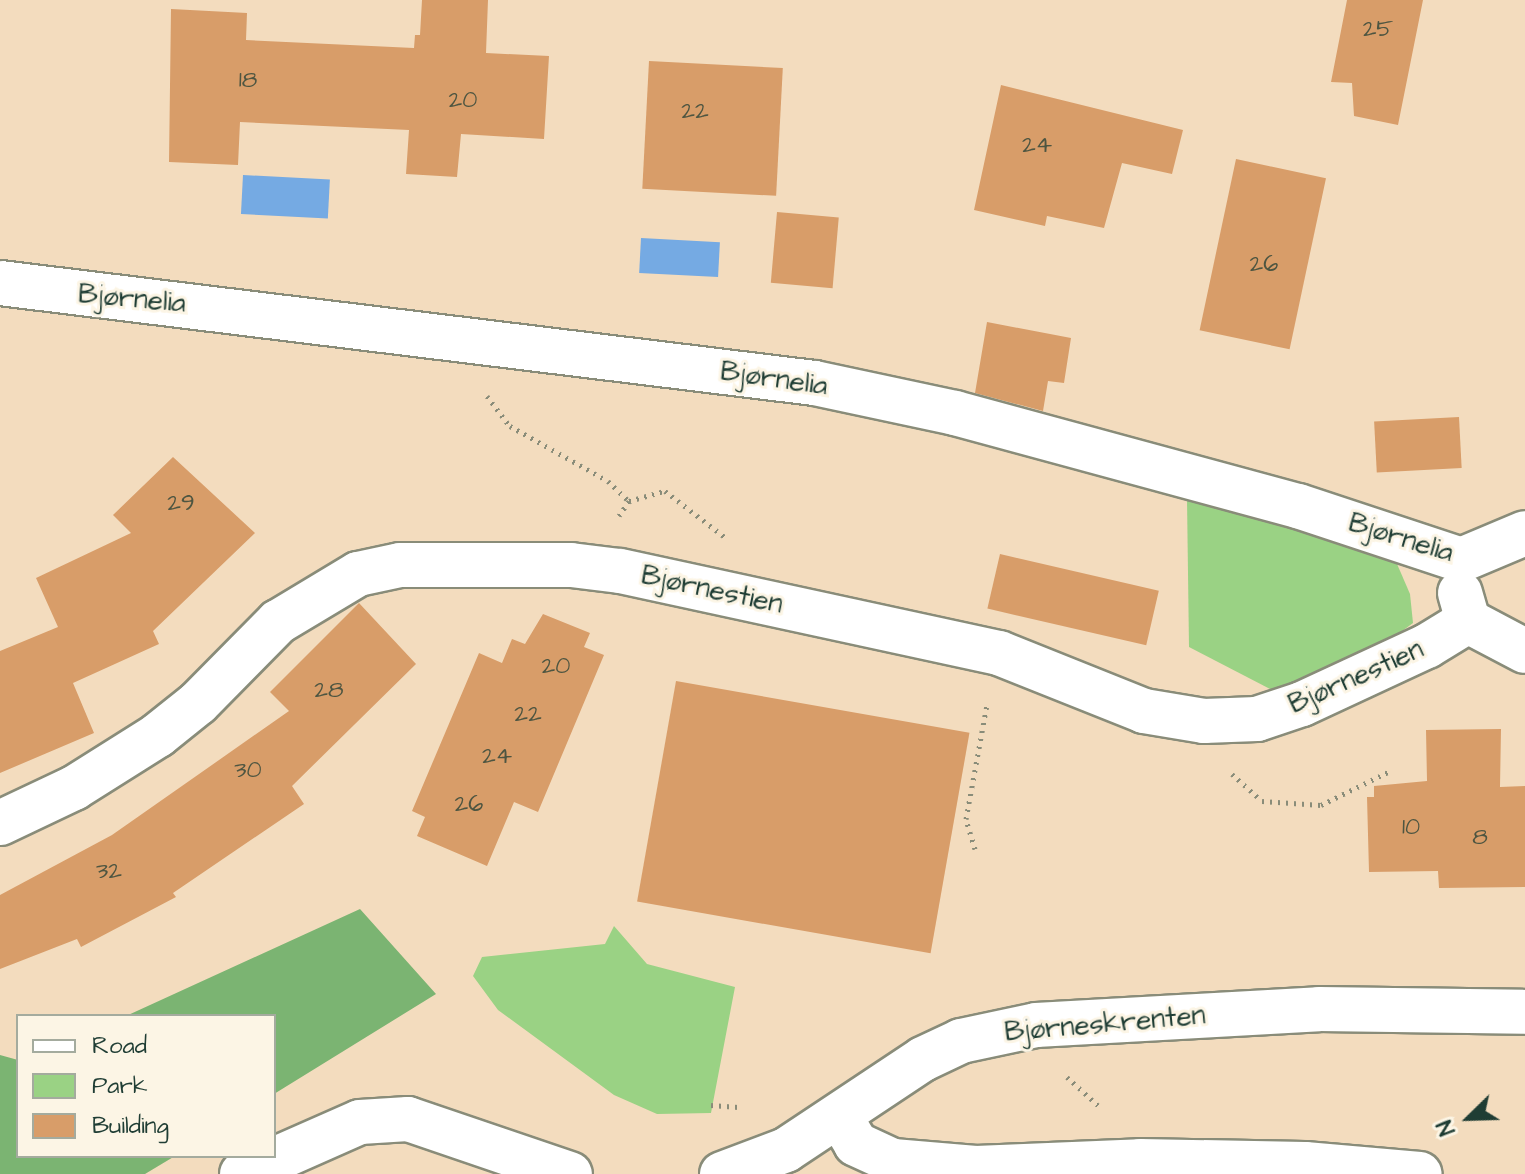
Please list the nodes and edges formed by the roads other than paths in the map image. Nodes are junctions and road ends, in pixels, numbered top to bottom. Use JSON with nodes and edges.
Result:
{"nodes":[{"id":1,"x":0,"y":283,"type":"edge"},
{"id":2,"x":1525,"y":533,"type":"edge"},
{"id":3,"x":1461,"y":560,"type":"junction"},
{"id":4,"x":1468,"y":621,"type":"junction"},
{"id":5,"x":1525,"y":651,"type":"edge"},
{"id":6,"x":0,"y":823,"type":"edge"},
{"id":7,"x":1525,"y":1012,"type":"edge"},
{"id":8,"x":840,"y":1117,"type":"junction"},
{"id":9,"x":242,"y":1174,"type":"edge"},
{"id":10,"x":570,"y":1174,"type":"edge"},
{"id":11,"x":722,"y":1174,"type":"edge"},
{"id":12,"x":1420,"y":1174,"type":"edge"}],
"edges":[{"from":1,"to":3,"type":"street","name":"Bjørnelia"},
{"from":2,"to":3,"type":"street","name":"Bjørnelia"},
{"from":3,"to":4,"type":"street"},
{"from":4,"to":5,"type":"street"},
{"from":4,"to":6,"type":"street","name":"Bjørnestien"},
{"from":7,"to":8,"type":"street","name":"Bjørneskrenten"},
{"from":8,"to":11,"type":"street","name":"Bjørneskrenten"},
{"from":8,"to":12,"type":"street"},
{"from":9,"to":10,"type":"street"}]}
